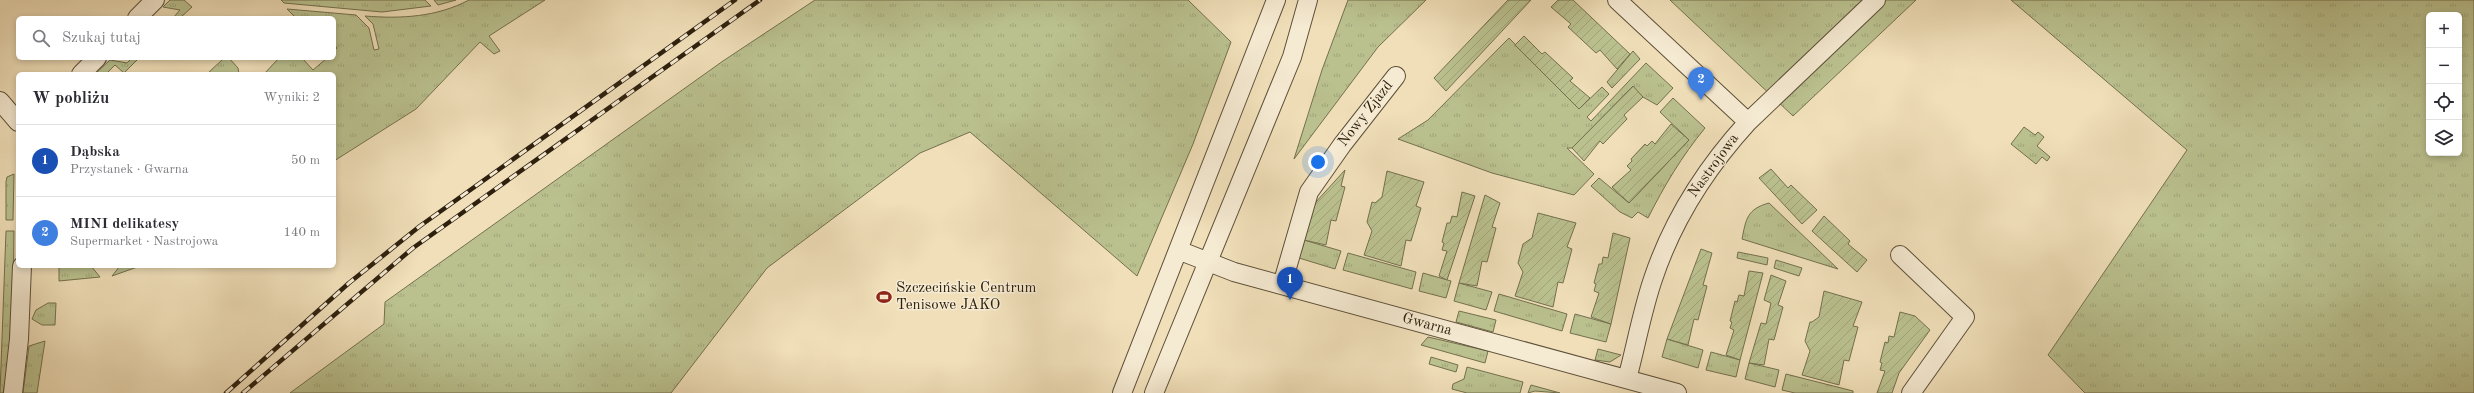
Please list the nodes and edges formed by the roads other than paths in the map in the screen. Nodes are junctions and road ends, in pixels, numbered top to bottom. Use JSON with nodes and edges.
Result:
{"nodes":[{"id":1,"x":155,"y":0,"type":"edge"},
{"id":2,"x":1276,"y":0,"type":"edge"},
{"id":3,"x":1308,"y":0,"type":"edge"},
{"id":4,"x":1618,"y":0,"type":"edge"},
{"id":5,"x":1876,"y":0,"type":"edge"},
{"id":6,"x":139,"y":16,"type":"edge"},
{"id":7,"x":95,"y":60,"type":"edge"},
{"id":8,"x":83,"y":72,"type":"edge"},
{"id":9,"x":1396,"y":76,"type":"dead end"},
{"id":10,"x":0,"y":101,"type":"edge"},
{"id":11,"x":16,"y":120,"type":"edge"},
{"id":12,"x":1748,"y":122,"type":"junction"},
{"id":13,"x":1178,"y":250,"type":"junction"},
{"id":14,"x":1900,"y":255,"type":"dead end"},
{"id":15,"x":1208,"y":263,"type":"junction"},
{"id":16,"x":22,"y":268,"type":"edge"},
{"id":17,"x":1282,"y":285,"type":"junction"},
{"id":18,"x":1627,"y":379,"type":"junction"},
{"id":19,"x":1668,"y":392,"type":"edge"},
{"id":20,"x":13,"y":393,"type":"edge"},
{"id":21,"x":1122,"y":393,"type":"edge"},
{"id":22,"x":1154,"y":393,"type":"edge"},
{"id":23,"x":1911,"y":393,"type":"edge"}],
"edges":[{"from":1,"to":6,"type":"street"},
{"from":2,"to":13,"type":"street"},
{"from":3,"to":15,"type":"street"},
{"from":4,"to":12,"type":"street"},
{"from":5,"to":12,"type":"street","name":"Nastrojowa"},
{"from":7,"to":8,"type":"street"},
{"from":9,"to":17,"type":"street","name":"Nowy Zjazd"},
{"from":10,"to":11,"type":"street"},
{"from":12,"to":18,"type":"street","name":"Nastrojowa"},
{"from":13,"to":15,"type":"street","name":"Gwarna"},
{"from":13,"to":21,"type":"street"},
{"from":14,"to":23,"type":"street"},
{"from":15,"to":17,"type":"street","name":"Gwarna"},
{"from":15,"to":22,"type":"street"},
{"from":16,"to":20,"type":"street"},
{"from":17,"to":18,"type":"street","name":"Gwarna"},
{"from":18,"to":19,"type":"street","name":"Gwarna"}]}
